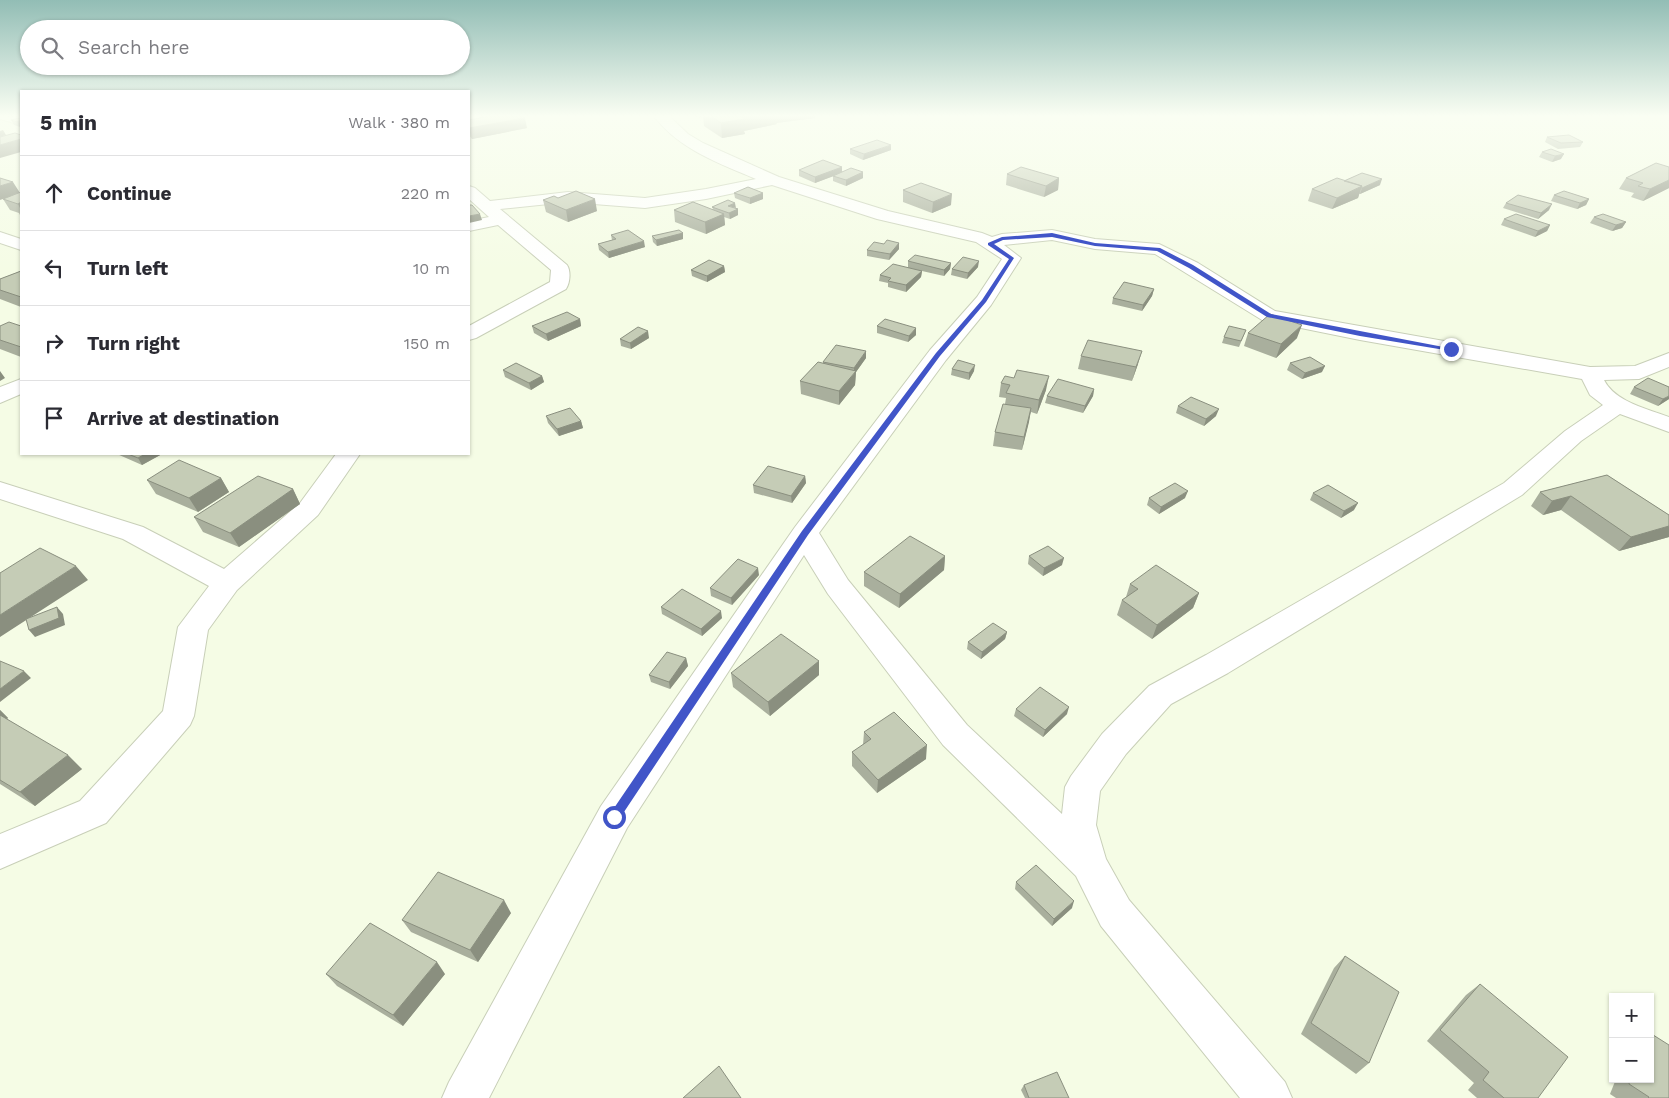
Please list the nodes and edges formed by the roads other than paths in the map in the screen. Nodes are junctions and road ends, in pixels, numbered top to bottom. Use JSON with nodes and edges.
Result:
{"nodes":[{"id":1,"x":743,"y":167,"type":"edge"},
{"id":2,"x":773,"y":180,"type":"junction"},
{"id":3,"x":485,"y":205,"type":"edge"},
{"id":4,"x":470,"y":225,"type":"edge"},
{"id":5,"x":0,"y":237,"type":"edge"},
{"id":6,"x":990,"y":244,"type":"junction"},
{"id":7,"x":20,"y":245,"type":"edge"},
{"id":8,"x":470,"y":333,"type":"edge"},
{"id":9,"x":1669,"y":359,"type":"edge"},
{"id":10,"x":1590,"y":374,"type":"junction"},
{"id":11,"x":20,"y":386,"type":"edge"},
{"id":12,"x":0,"y":396,"type":"edge"},
{"id":13,"x":1618,"y":405,"type":"junction"},
{"id":14,"x":1669,"y":425,"type":"edge"},
{"id":15,"x":347,"y":455,"type":"edge"},
{"id":16,"x":0,"y":490,"type":"edge"},
{"id":17,"x":805,"y":533,"type":"junction"},
{"id":18,"x":227,"y":583,"type":"junction"},
{"id":19,"x":0,"y":852,"type":"edge"},
{"id":20,"x":1089,"y":864,"type":"junction"},
{"id":21,"x":465,"y":1098,"type":"edge"},
{"id":22,"x":1269,"y":1098,"type":"edge"}],
"edges":[{"from":1,"to":2,"type":"street"},
{"from":2,"to":3,"type":"street"},
{"from":2,"to":6,"type":"street"},
{"from":3,"to":4,"type":"street"},
{"from":3,"to":8,"type":"street"},
{"from":5,"to":7,"type":"street"},
{"from":6,"to":10,"type":"street"},
{"from":6,"to":17,"type":"street"},
{"from":9,"to":10,"type":"street"},
{"from":10,"to":13,"type":"street"},
{"from":11,"to":12,"type":"street"},
{"from":13,"to":14,"type":"street"},
{"from":13,"to":20,"type":"street"},
{"from":15,"to":18,"type":"street"},
{"from":16,"to":18,"type":"street"},
{"from":17,"to":20,"type":"street"},
{"from":17,"to":21,"type":"street"},
{"from":18,"to":19,"type":"street"},
{"from":20,"to":22,"type":"street"}]}
